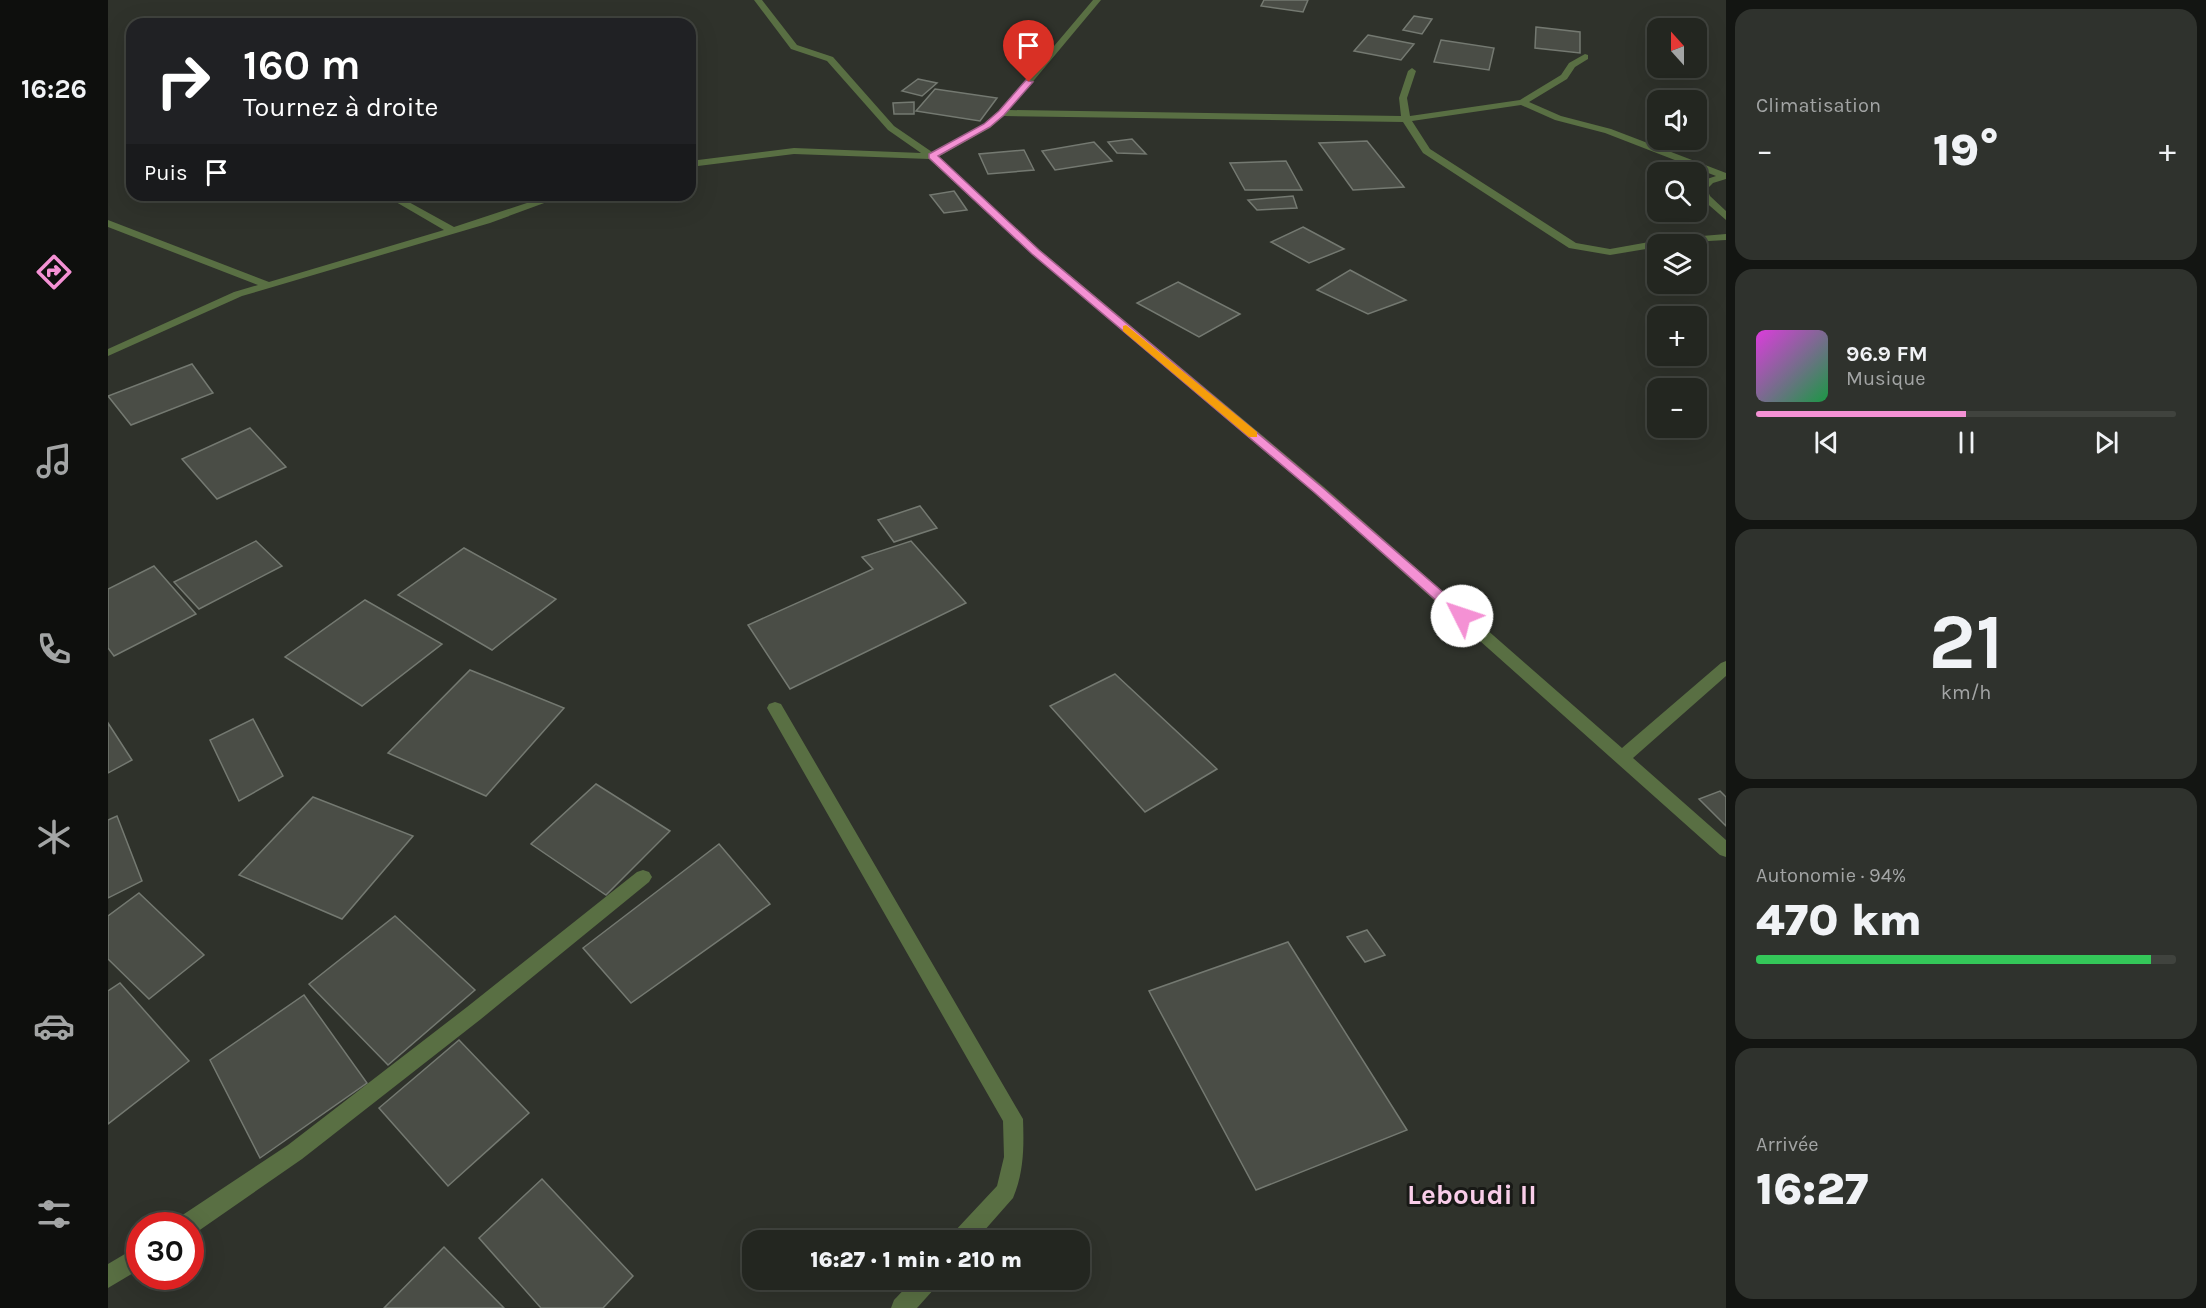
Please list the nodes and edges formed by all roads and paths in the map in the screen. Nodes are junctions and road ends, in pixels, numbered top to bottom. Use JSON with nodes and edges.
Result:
{"nodes":[{"id":1,"x":758,"y":0,"type":"edge"},
{"id":2,"x":1097,"y":0,"type":"edge"},
{"id":3,"x":1585,"y":57,"type":"dead end"},
{"id":4,"x":1412,"y":71,"type":"dead end"},
{"id":5,"x":1522,"y":102,"type":"junction"},
{"id":6,"x":1002,"y":113,"type":"junction"},
{"id":7,"x":1406,"y":119,"type":"junction"},
{"id":8,"x":932,"y":156,"type":"junction"},
{"id":9,"x":696,"y":163,"type":"edge"},
{"id":10,"x":1725,"y":176,"type":"edge"},
{"id":11,"x":400,"y":201,"type":"edge"},
{"id":12,"x":543,"y":201,"type":"edge"},
{"id":13,"x":1726,"y":217,"type":"edge"},
{"id":14,"x":108,"y":223,"type":"edge"},
{"id":15,"x":453,"y":231,"type":"junction"},
{"id":16,"x":1726,"y":237,"type":"edge"},
{"id":17,"x":268,"y":285,"type":"junction"},
{"id":18,"x":108,"y":353,"type":"edge"},
{"id":19,"x":1726,"y":667,"type":"edge"},
{"id":20,"x":775,"y":708,"type":"dead end"},
{"id":21,"x":1623,"y":757,"type":"junction"},
{"id":22,"x":1726,"y":850,"type":"edge"},
{"id":23,"x":643,"y":877,"type":"dead end"},
{"id":24,"x":204,"y":1214,"type":"edge"},
{"id":25,"x":971,"y":1230,"type":"edge"},
{"id":26,"x":126,"y":1265,"type":"edge"},
{"id":27,"x":108,"y":1277,"type":"edge"},
{"id":28,"x":918,"y":1290,"type":"edge"},
{"id":29,"x":902,"y":1308,"type":"edge"}],
"edges":[{"from":1,"to":8,"type":"street"},
{"from":2,"to":6,"type":"street"},
{"from":3,"to":5,"type":"street"},
{"from":4,"to":7,"type":"street"},
{"from":5,"to":7,"type":"street"},
{"from":5,"to":10,"type":"street"},
{"from":6,"to":7,"type":"street"},
{"from":6,"to":8,"type":"street"},
{"from":7,"to":16,"type":"street"},
{"from":8,"to":9,"type":"street"},
{"from":8,"to":21,"type":"street"},
{"from":10,"to":13,"type":"street"},
{"from":11,"to":15,"type":"street"},
{"from":12,"to":15,"type":"street"},
{"from":14,"to":17,"type":"street"},
{"from":15,"to":17,"type":"street"},
{"from":17,"to":18,"type":"street"},
{"from":19,"to":21,"type":"street"},
{"from":20,"to":25,"type":"street"},
{"from":21,"to":22,"type":"street"},
{"from":23,"to":24,"type":"street"},
{"from":26,"to":27,"type":"street"},
{"from":28,"to":29,"type":"street"}]}
